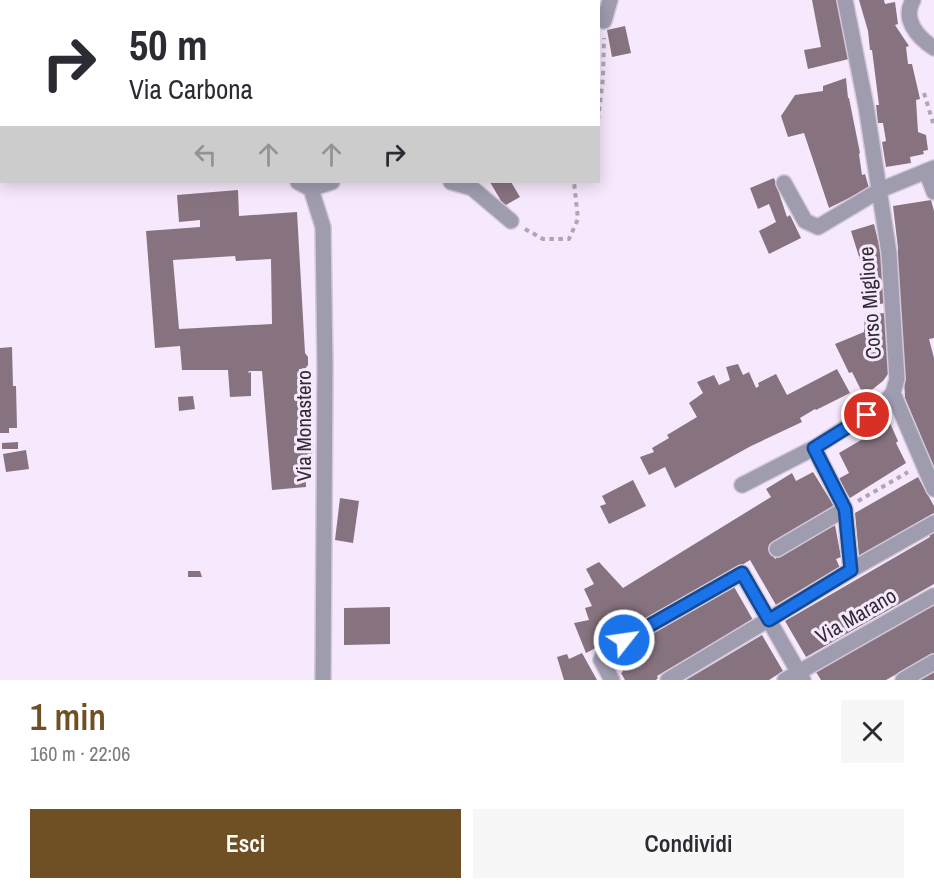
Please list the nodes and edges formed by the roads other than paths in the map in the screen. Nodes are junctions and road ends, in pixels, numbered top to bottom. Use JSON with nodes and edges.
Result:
{"nodes":[{"id":1,"x":610,"y":0,"type":"edge"},
{"id":2,"x":845,"y":0,"type":"edge"},
{"id":3,"x":913,"y":0,"type":"edge"},
{"id":4,"x":604,"y":21,"type":"road end"},
{"id":5,"x":934,"y":48,"type":"edge"},
{"id":6,"x":930,"y":170,"type":"edge"},
{"id":7,"x":323,"y":183,"type":"edge"},
{"id":8,"x":454,"y":183,"type":"edge"},
{"id":9,"x":784,"y":183,"type":"dead end"},
{"id":10,"x":304,"y":185,"type":"edge"},
{"id":11,"x":880,"y":190,"type":"junction"},
{"id":12,"x":934,"y":192,"type":"edge"},
{"id":13,"x":511,"y":220,"type":"road end"},
{"id":14,"x":893,"y":393,"type":"junction"},
{"id":15,"x":814,"y":448,"type":"junction"},
{"id":16,"x":742,"y":485,"type":"dead end"},
{"id":17,"x":934,"y":489,"type":"edge"},
{"id":18,"x":845,"y":509,"type":"junction"},
{"id":19,"x":934,"y":523,"type":"edge"},
{"id":20,"x":777,"y":549,"type":"dead end"},
{"id":21,"x":851,"y":570,"type":"junction"},
{"id":22,"x":933,"y":596,"type":"edge"},
{"id":23,"x":769,"y":620,"type":"junction"},
{"id":24,"x":934,"y":662,"type":"edge"},
{"id":25,"x":801,"y":676,"type":"edge"},
{"id":26,"x":323,"y":680,"type":"edge"},
{"id":27,"x":612,"y":680,"type":"edge"},
{"id":28,"x":668,"y":680,"type":"edge"},
{"id":29,"x":785,"y":680,"type":"edge"},
{"id":30,"x":903,"y":680,"type":"edge"}],
"edges":[{"from":1,"to":4,"type":"street"},
{"from":2,"to":11,"type":"street","name":"Corso Migliore"},
{"from":3,"to":5,"type":"street"},
{"from":6,"to":11,"type":"street"},
{"from":6,"to":12,"type":"street"},
{"from":7,"to":10,"type":"street"},
{"from":8,"to":13,"type":"street"},
{"from":9,"to":11,"type":"street"},
{"from":10,"to":26,"type":"street","name":"Via Monastero"},
{"from":11,"to":14,"type":"street","name":"Corso Migliore"},
{"from":14,"to":15,"type":"street"},
{"from":14,"to":17,"type":"street"},
{"from":15,"to":16,"type":"street"},
{"from":15,"to":18,"type":"street"},
{"from":18,"to":20,"type":"street"},
{"from":18,"to":21,"type":"street"},
{"from":19,"to":21,"type":"street"},
{"from":21,"to":23,"type":"street"},
{"from":22,"to":25,"type":"street","name":"Via Marano"},
{"from":23,"to":25,"type":"street"},
{"from":23,"to":27,"type":"street"},
{"from":23,"to":28,"type":"street"},
{"from":24,"to":30,"type":"street"},
{"from":25,"to":29,"type":"street","name":"Via Marano"}]}
